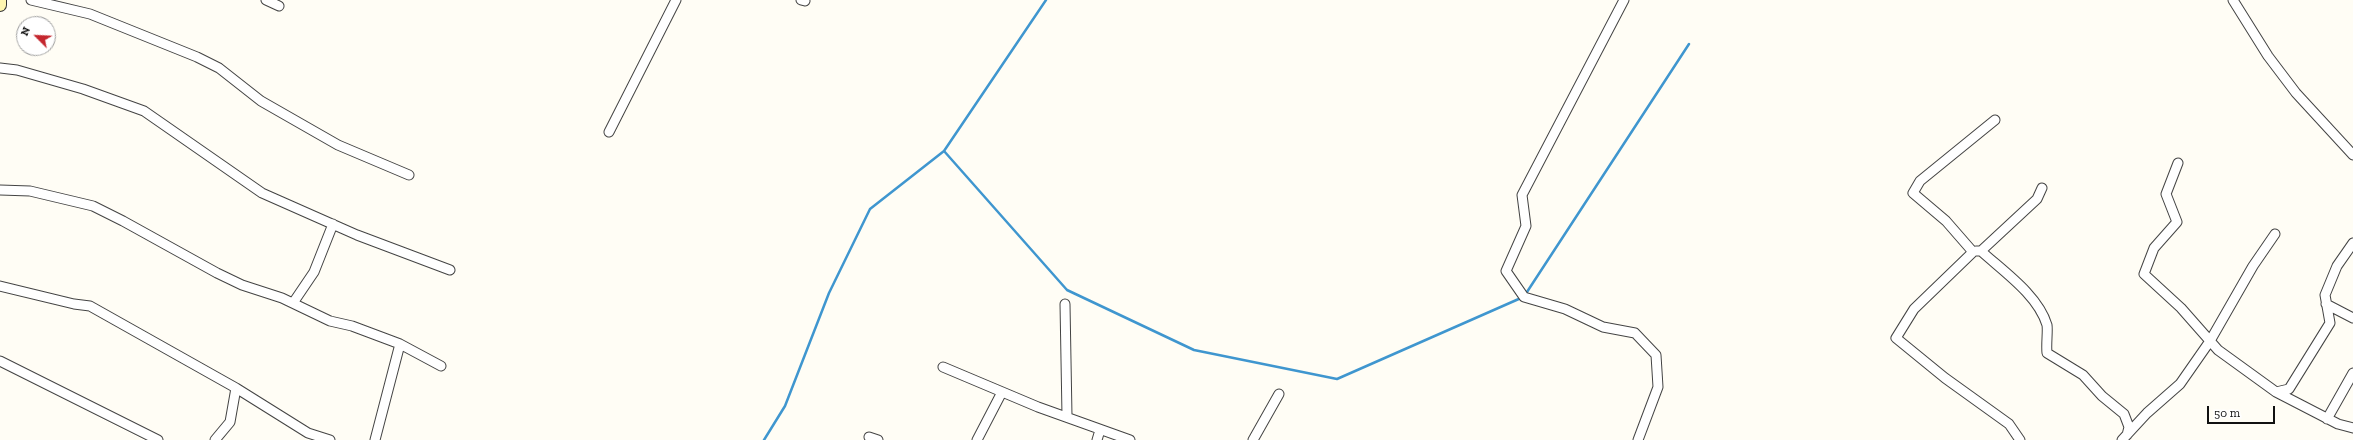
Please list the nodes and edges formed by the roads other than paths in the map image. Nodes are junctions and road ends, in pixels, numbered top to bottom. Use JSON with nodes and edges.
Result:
{"nodes":[{"id":1,"x":0,"y":0,"type":"edge"},
{"id":2,"x":31,"y":0,"type":"edge"},
{"id":3,"x":266,"y":0,"type":"edge"},
{"id":4,"x":676,"y":0,"type":"edge"},
{"id":5,"x":1624,"y":0,"type":"edge"},
{"id":6,"x":2233,"y":0,"type":"edge"},
{"id":7,"x":0,"y":5,"type":"edge"},
{"id":8,"x":279,"y":6,"type":"dead end"},
{"id":9,"x":0,"y":68,"type":"edge"},
{"id":10,"x":1995,"y":120,"type":"dead end"},
{"id":11,"x":609,"y":132,"type":"dead end"},
{"id":12,"x":2353,"y":155,"type":"edge"},
{"id":13,"x":2178,"y":163,"type":"dead end"},
{"id":14,"x":409,"y":175,"type":"dead end"},
{"id":15,"x":2042,"y":188,"type":"dead end"},
{"id":16,"x":0,"y":190,"type":"edge"},
{"id":17,"x":333,"y":224,"type":"junction"},
{"id":18,"x":2275,"y":234,"type":"dead end"},
{"id":19,"x":2353,"y":243,"type":"edge"},
{"id":20,"x":1977,"y":251,"type":"junction"},
{"id":21,"x":450,"y":270,"type":"dead end"},
{"id":22,"x":0,"y":286,"type":"edge"},
{"id":23,"x":293,"y":303,"type":"junction"},
{"id":24,"x":1065,"y":304,"type":"dead end"},
{"id":25,"x":2326,"y":304,"type":"junction"},
{"id":26,"x":2353,"y":318,"type":"edge"},
{"id":27,"x":2210,"y":341,"type":"junction"},
{"id":28,"x":400,"y":344,"type":"junction"},
{"id":29,"x":0,"y":362,"type":"edge"},
{"id":30,"x":441,"y":366,"type":"dead end"},
{"id":31,"x":943,"y":367,"type":"dead end"},
{"id":32,"x":2353,"y":373,"type":"edge"},
{"id":33,"x":236,"y":388,"type":"junction"},
{"id":34,"x":1002,"y":392,"type":"junction"},
{"id":35,"x":2276,"y":392,"type":"junction"},
{"id":36,"x":1279,"y":394,"type":"dead end"},
{"id":37,"x":1067,"y":416,"type":"junction"},
{"id":38,"x":2327,"y":419,"type":"junction"},
{"id":39,"x":2353,"y":428,"type":"edge"},
{"id":40,"x":1100,"y":430,"type":"junction"},
{"id":41,"x":2124,"y":438,"type":"edge"},
{"id":42,"x":158,"y":440,"type":"edge"},
{"id":43,"x":215,"y":440,"type":"edge"},
{"id":44,"x":330,"y":440,"type":"edge"},
{"id":45,"x":375,"y":440,"type":"edge"},
{"id":46,"x":977,"y":440,"type":"edge"},
{"id":47,"x":1097,"y":440,"type":"edge"},
{"id":48,"x":1130,"y":440,"type":"edge"},
{"id":49,"x":1253,"y":440,"type":"edge"},
{"id":50,"x":1638,"y":440,"type":"edge"},
{"id":51,"x":2020,"y":440,"type":"edge"}],
"edges":[{"from":1,"to":7,"type":"street"},
{"from":2,"to":14,"type":"street"},
{"from":3,"to":8,"type":"street"},
{"from":4,"to":11,"type":"street"},
{"from":5,"to":50,"type":"street"},
{"from":6,"to":12,"type":"street"},
{"from":9,"to":17,"type":"street"},
{"from":10,"to":20,"type":"street"},
{"from":13,"to":27,"type":"street"},
{"from":15,"to":20,"type":"street"},
{"from":16,"to":23,"type":"street"},
{"from":17,"to":21,"type":"street"},
{"from":17,"to":23,"type":"street"},
{"from":18,"to":27,"type":"street"},
{"from":19,"to":25,"type":"street"},
{"from":20,"to":41,"type":"street"},
{"from":20,"to":51,"type":"street"},
{"from":22,"to":33,"type":"street"},
{"from":23,"to":28,"type":"street"},
{"from":24,"to":37,"type":"street"},
{"from":25,"to":26,"type":"street"},
{"from":25,"to":35,"type":"street"},
{"from":27,"to":35,"type":"street"},
{"from":27,"to":41,"type":"street"},
{"from":28,"to":30,"type":"street"},
{"from":28,"to":45,"type":"street"},
{"from":29,"to":42,"type":"street"},
{"from":31,"to":34,"type":"street"},
{"from":32,"to":38,"type":"street"},
{"from":33,"to":43,"type":"street"},
{"from":33,"to":44,"type":"street"},
{"from":34,"to":37,"type":"street"},
{"from":34,"to":46,"type":"street"},
{"from":35,"to":38,"type":"street"},
{"from":36,"to":49,"type":"street"},
{"from":37,"to":40,"type":"street"},
{"from":38,"to":39,"type":"street"},
{"from":40,"to":47,"type":"street"},
{"from":40,"to":48,"type":"street"}]}
